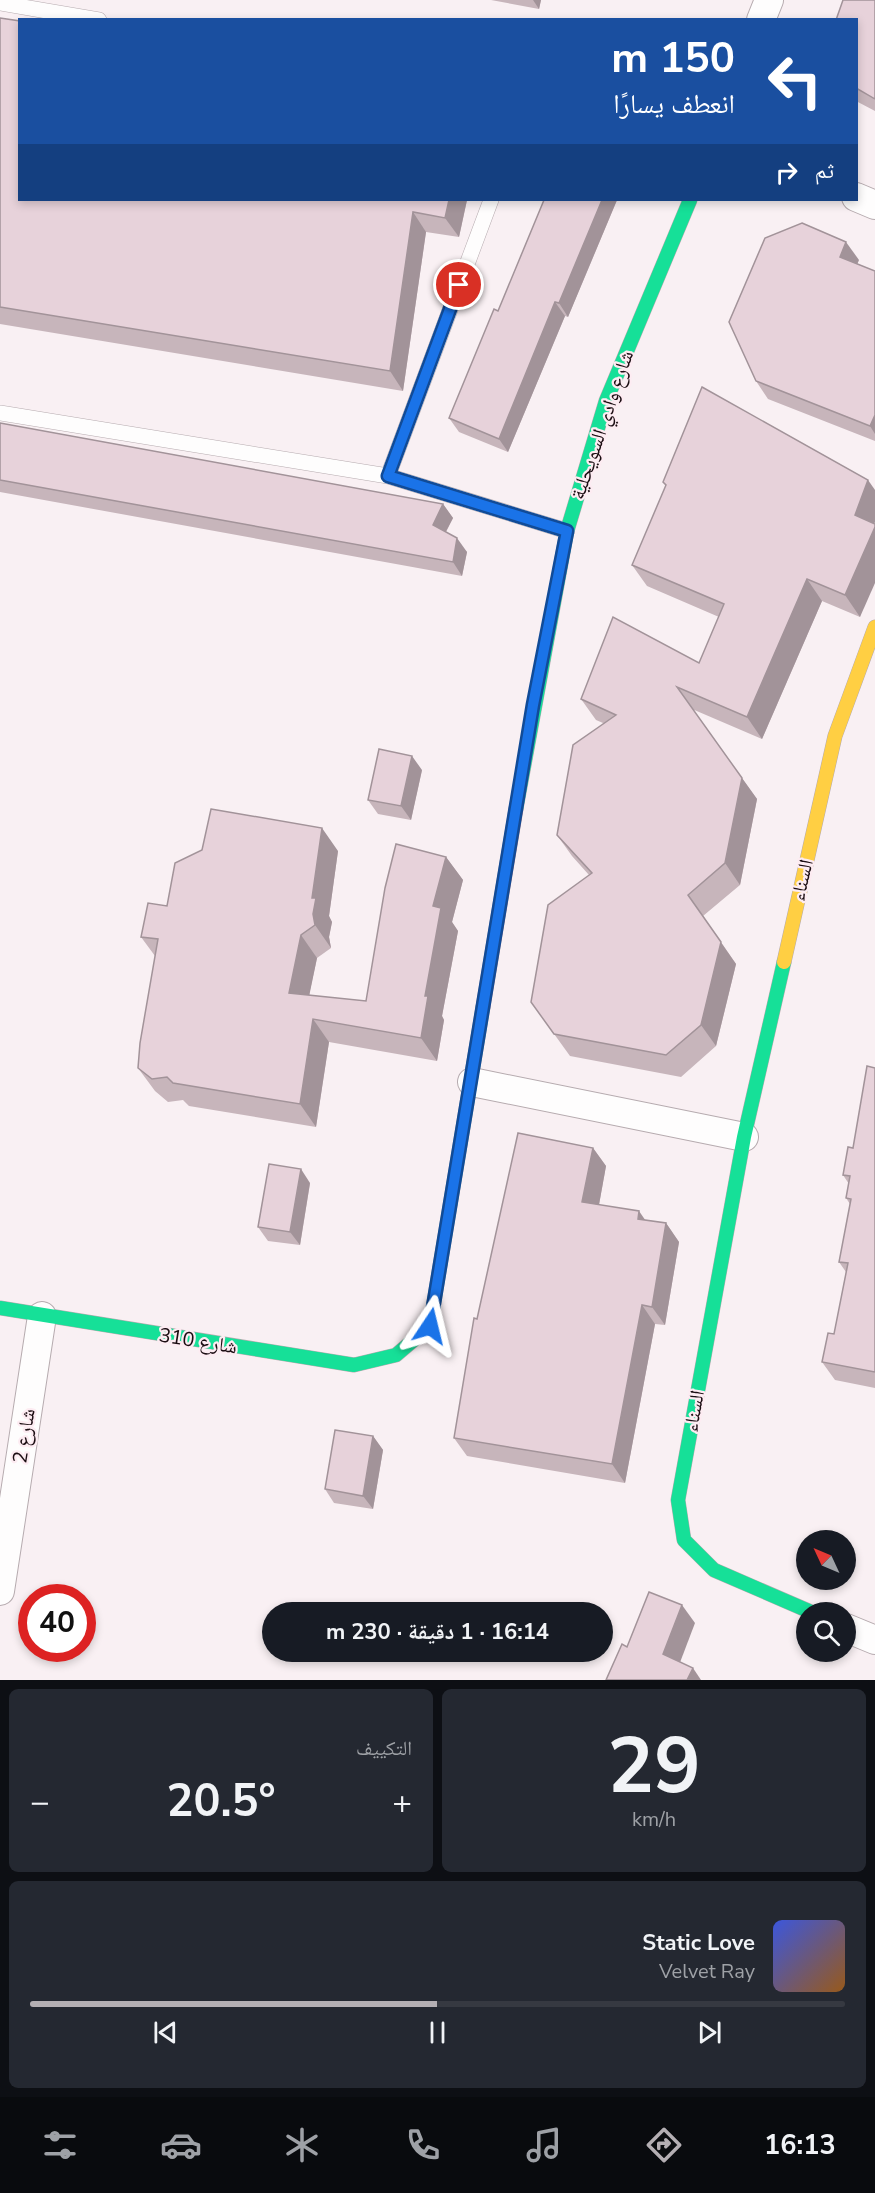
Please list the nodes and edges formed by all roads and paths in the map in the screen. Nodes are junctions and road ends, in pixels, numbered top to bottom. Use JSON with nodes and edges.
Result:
{"nodes":[{"id":1,"x":769,"y":0,"type":"edge"},
{"id":2,"x":0,"y":3,"type":"edge"},
{"id":3,"x":87,"y":18,"type":"edge"},
{"id":4,"x":762,"y":18,"type":"edge"},
{"id":5,"x":858,"y":198,"type":"edge"},
{"id":6,"x":491,"y":201,"type":"edge"},
{"id":7,"x":690,"y":201,"type":"edge"},
{"id":8,"x":875,"y":205,"type":"edge"},
{"id":9,"x":0,"y":413,"type":"edge"},
{"id":10,"x":388,"y":476,"type":"junction"},
{"id":11,"x":567,"y":531,"type":"junction"},
{"id":12,"x":875,"y":627,"type":"edge"},
{"id":13,"x":472,"y":1082,"type":"junction"},
{"id":14,"x":744,"y":1137,"type":"junction"},
{"id":15,"x":0,"y":1308,"type":"edge"},
{"id":16,"x":42,"y":1316,"type":"junction"},
{"id":17,"x":396,"y":1355,"type":"joint"},
{"id":18,"x":0,"y":1591,"type":"edge"},
{"id":19,"x":796,"y":1606,"type":"edge"},
{"id":20,"x":856,"y":1632,"type":"edge"},
{"id":21,"x":875,"y":1640,"type":"edge"}],
"edges":[{"from":1,"to":4,"type":"street"},
{"from":2,"to":3,"type":"lane"},
{"from":5,"to":8,"type":"street"},
{"from":6,"to":10,"type":"lane"},
{"from":7,"to":11,"type":"street","name":"شارع وادي السويحلية"},
{"from":9,"to":10,"type":"lane"},
{"from":10,"to":11,"type":"lane"},
{"from":11,"to":13,"type":"street","name":"شارع وادي السويحلية"},
{"from":12,"to":14,"type":"street","name":"السناء"},
{"from":13,"to":14,"type":"street"},
{"from":13,"to":17,"type":"street","name":"شارع وادي السويحلية"},
{"from":14,"to":19,"type":"street","name":"السناء"},
{"from":15,"to":16,"type":"street","name":"شارع 310"},
{"from":16,"to":17,"type":"street","name":"شارع 310"},
{"from":16,"to":18,"type":"street","name":"شارع 2"},
{"from":20,"to":21,"type":"street"}]}
